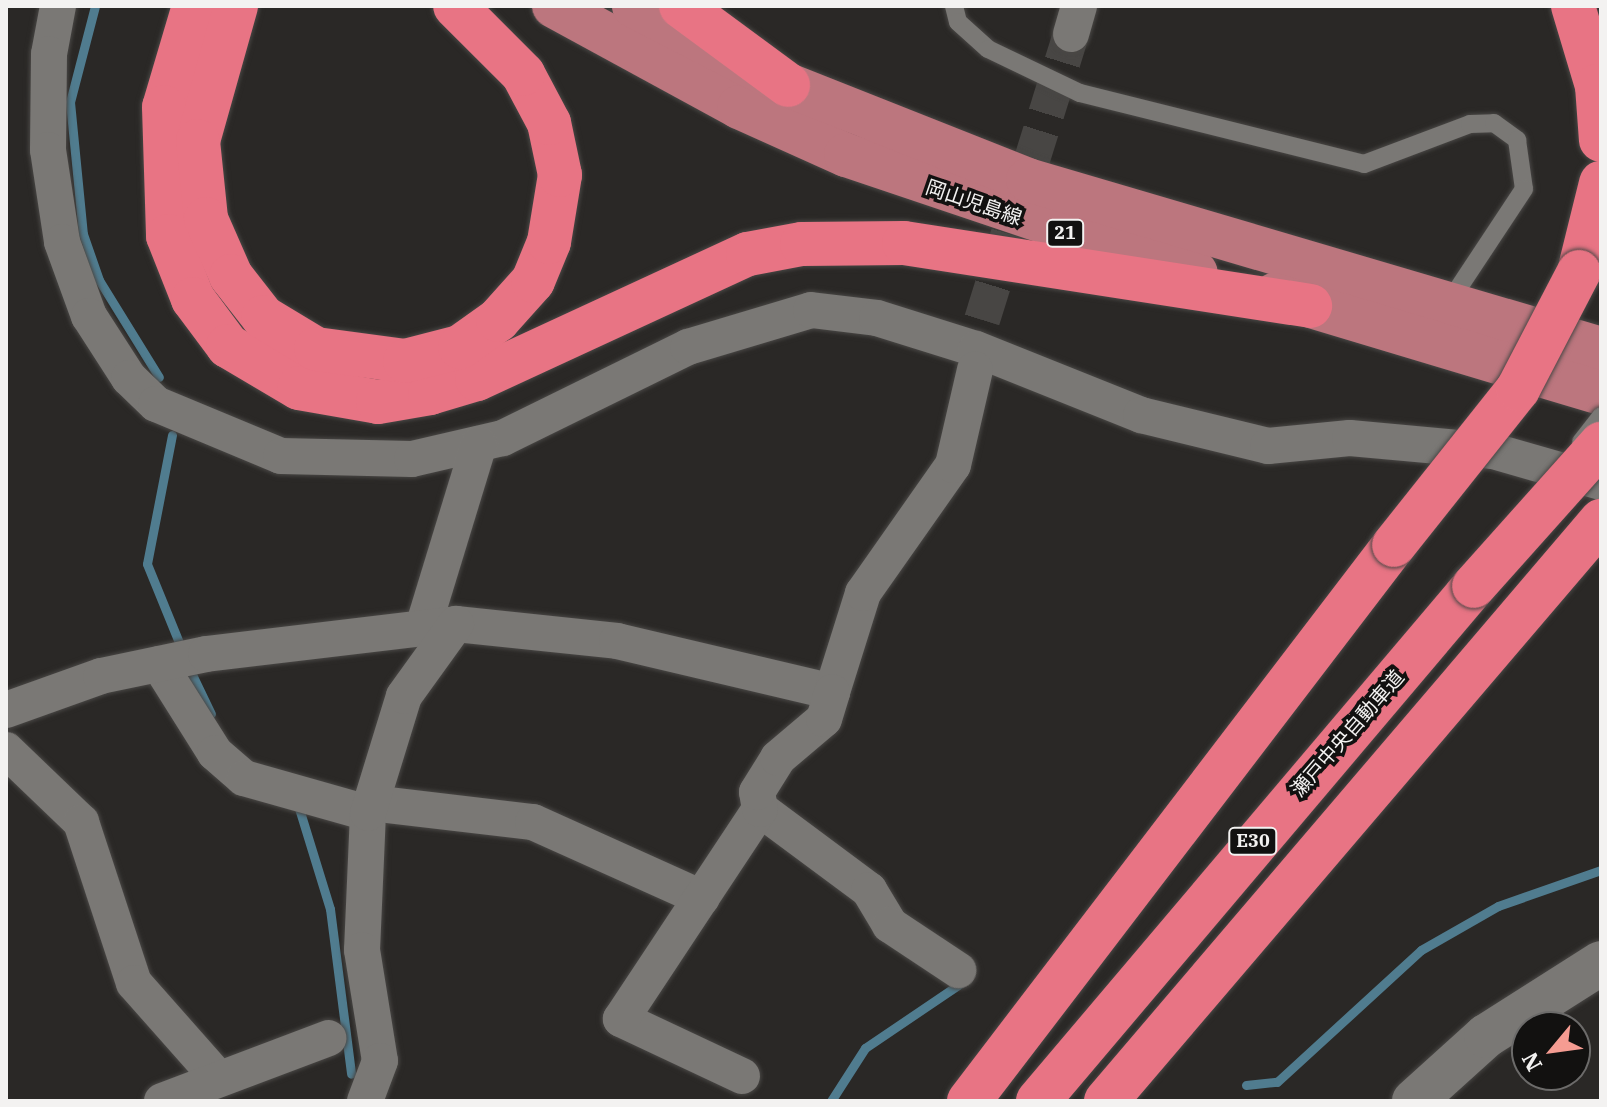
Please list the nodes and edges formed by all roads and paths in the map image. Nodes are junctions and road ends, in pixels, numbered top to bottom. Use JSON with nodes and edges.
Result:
{"nodes":[{"id":1,"x":58,"y":6,"type":"edge"},
{"id":2,"x":194,"y":6,"type":"edge"},
{"id":3,"x":236,"y":6,"type":"edge"},
{"id":4,"x":455,"y":6,"type":"edge"},
{"id":5,"x":554,"y":6,"type":"edge"},
{"id":6,"x":634,"y":6,"type":"edge"},
{"id":7,"x":681,"y":6,"type":"edge"},
{"id":8,"x":954,"y":6,"type":"edge"},
{"id":9,"x":1573,"y":6,"type":"edge"},
{"id":10,"x":788,"y":85,"type":"junction"},
{"id":11,"x":1601,"y":140,"type":"edge"},
{"id":12,"x":1601,"y":183,"type":"edge"},
{"id":13,"x":1450,"y":301,"type":"junction"},
{"id":14,"x":1310,"y":306,"type":"junction"},
{"id":15,"x":978,"y":346,"type":"junction"},
{"id":16,"x":1601,"y":349,"type":"edge"},
{"id":17,"x":1601,"y":393,"type":"edge"},
{"id":18,"x":1601,"y":416,"type":"edge"},
{"id":19,"x":479,"y":444,"type":"junction"},
{"id":20,"x":1601,"y":444,"type":"edge"},
{"id":21,"x":1601,"y":482,"type":"edge"},
{"id":22,"x":1601,"y":521,"type":"edge"},
{"id":23,"x":1474,"y":586,"type":"junction"},
{"id":24,"x":440,"y":624,"type":"junction"},
{"id":25,"x":162,"y":663,"type":"junction"},
{"id":26,"x":832,"y":692,"type":"junction"},
{"id":27,"x":6,"y":710,"type":"edge"},
{"id":28,"x":6,"y":750,"type":"edge"},
{"id":29,"x":369,"y":808,"type":"junction"},
{"id":30,"x":760,"y":809,"type":"junction"},
{"id":31,"x":702,"y":898,"type":"junction"},
{"id":32,"x":1601,"y":963,"type":"edge"},
{"id":33,"x":958,"y":970,"type":"dead end"},
{"id":34,"x":329,"y":1038,"type":"dead end"},
{"id":35,"x":742,"y":1076,"type":"dead end"},
{"id":36,"x":219,"y":1079,"type":"junction"},
{"id":37,"x":162,"y":1101,"type":"edge"},
{"id":38,"x":365,"y":1101,"type":"edge"},
{"id":39,"x":969,"y":1101,"type":"edge"},
{"id":40,"x":1038,"y":1101,"type":"edge"},
{"id":41,"x":1106,"y":1101,"type":"edge"},
{"id":42,"x":1414,"y":1101,"type":"edge"}],
"edges":[{"from":1,"to":19,"type":"street"},
{"from":2,"to":14,"type":"highway"},
{"from":3,"to":4,"type":"highway"},
{"from":5,"to":14,"type":"main road","name":"岡山児島線","number":"21"},
{"from":6,"to":10,"type":"main road","name":"岡山児島線","number":"21"},
{"from":7,"to":10,"type":"highway"},
{"from":8,"to":13,"type":"lane"},
{"from":9,"to":11,"type":"highway"},
{"from":10,"to":13,"type":"main road","name":"岡山児島線","number":"21"},
{"from":12,"to":39,"type":"highway","bridge":true},
{"from":13,"to":16,"type":"main road","name":"岡山児島線","number":"21"},
{"from":14,"to":17,"type":"main road","name":"岡山児島線","number":"21"},
{"from":15,"to":19,"type":"street"},
{"from":15,"to":21,"type":"street"},
{"from":15,"to":26,"type":"street"},
{"from":18,"to":23,"type":"lane","bridge":true},
{"from":19,"to":24,"type":"street"},
{"from":20,"to":23,"type":"highway","name":"瀬戸中央自動車道","number":"E30","bridge":true},
{"from":22,"to":41,"type":"highway","number":"E30"},
{"from":23,"to":40,"type":"highway","name":"瀬戸中央自動車道","number":"E30"},
{"from":24,"to":25,"type":"street"},
{"from":24,"to":26,"type":"street"},
{"from":24,"to":29,"type":"street"},
{"from":25,"to":27,"type":"street"},
{"from":25,"to":29,"type":"street"},
{"from":26,"to":30,"type":"street"},
{"from":28,"to":36,"type":"street"},
{"from":29,"to":31,"type":"street"},
{"from":29,"to":38,"type":"street"},
{"from":30,"to":31,"type":"street"},
{"from":30,"to":33,"type":"street"},
{"from":31,"to":35,"type":"street"},
{"from":32,"to":42,"type":"street"},
{"from":34,"to":36,"type":"street"},
{"from":36,"to":37,"type":"street"}]}
